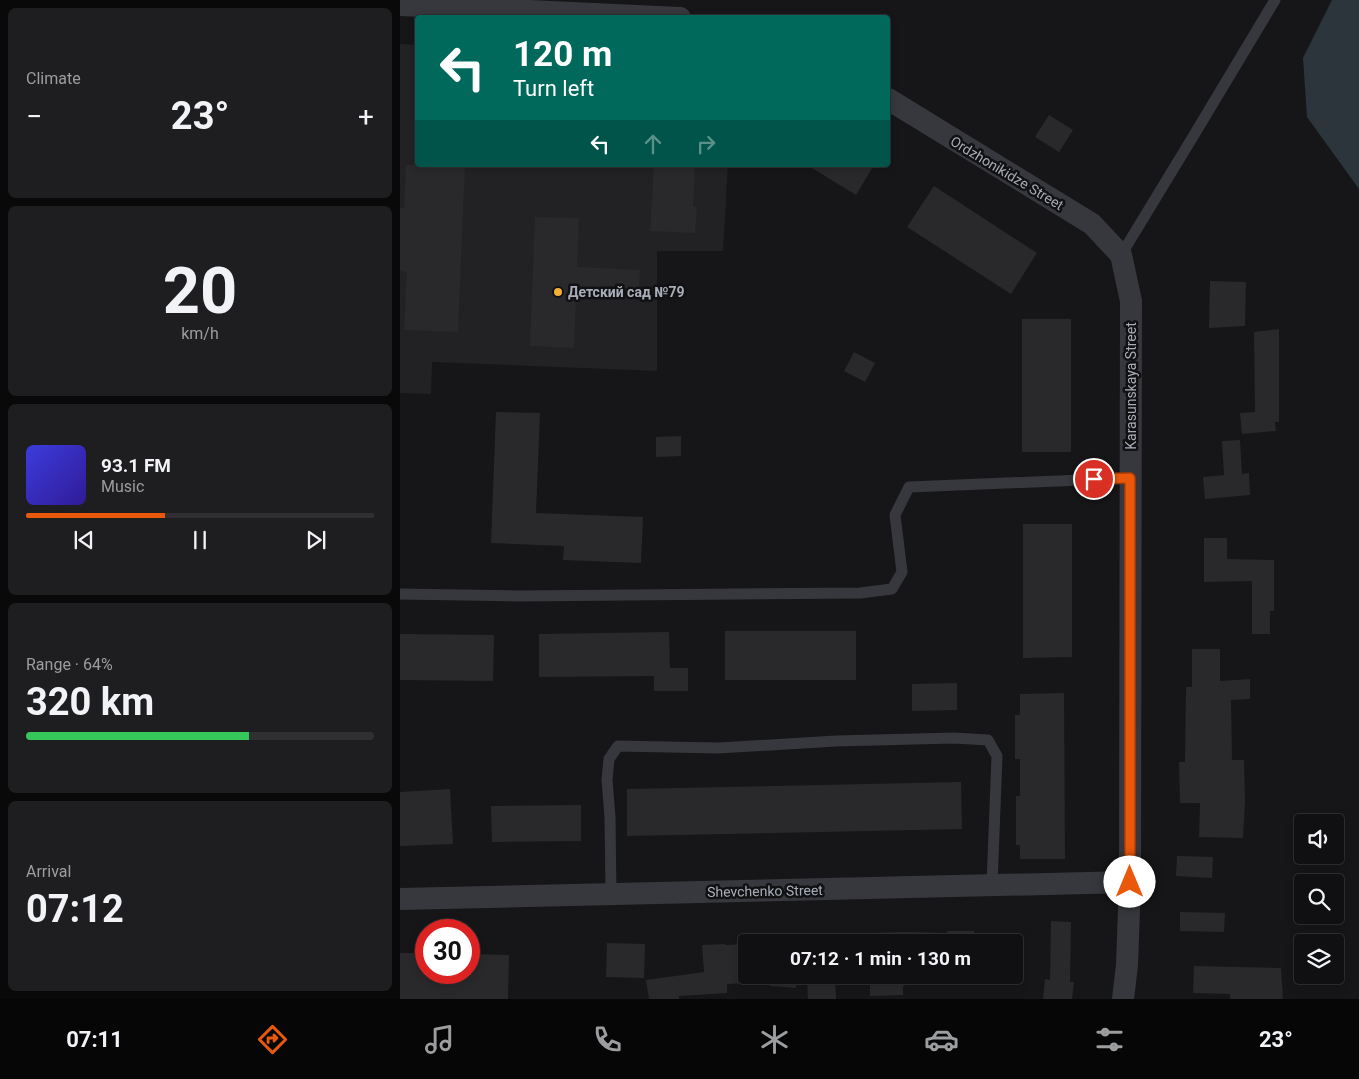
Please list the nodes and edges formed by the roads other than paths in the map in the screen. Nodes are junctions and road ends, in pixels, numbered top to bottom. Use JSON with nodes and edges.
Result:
{"nodes":[{"id":1,"x":1275,"y":0,"type":"edge"},
{"id":2,"x":400,"y":5,"type":"edge"},
{"id":3,"x":615,"y":15,"type":"edge"},
{"id":4,"x":890,"y":100,"type":"edge"},
{"id":5,"x":1120,"y":255,"type":"junction"},
{"id":6,"x":1130,"y":478,"type":"junction"},
{"id":7,"x":400,"y":594,"type":"edge"},
{"id":8,"x":1130,"y":882,"type":"junction"},
{"id":9,"x":992,"y":885,"type":"junction"},
{"id":10,"x":611,"y":895,"type":"junction"},
{"id":11,"x":400,"y":899,"type":"edge"},
{"id":12,"x":1123,"y":999,"type":"edge"}],
"edges":[{"from":1,"to":5,"type":"lane"},
{"from":2,"to":3,"type":"street"},
{"from":4,"to":5,"type":"street","name":"Ordzhonikidze Street"},
{"from":5,"to":6,"type":"street","name":"Karasunskaya Street"},
{"from":6,"to":7,"type":"lane"},
{"from":6,"to":8,"type":"street","name":"Karasunskaya Street"},
{"from":8,"to":9,"type":"street","name":"Shevchenko Street"},
{"from":8,"to":12,"type":"street","name":"Karasunskaya Street"},
{"from":9,"to":10,"type":"street","name":"Shevchenko Street"},
{"from":9,"to":10,"type":"lane"},
{"from":10,"to":11,"type":"street","name":"Shevchenko Street"}]}
